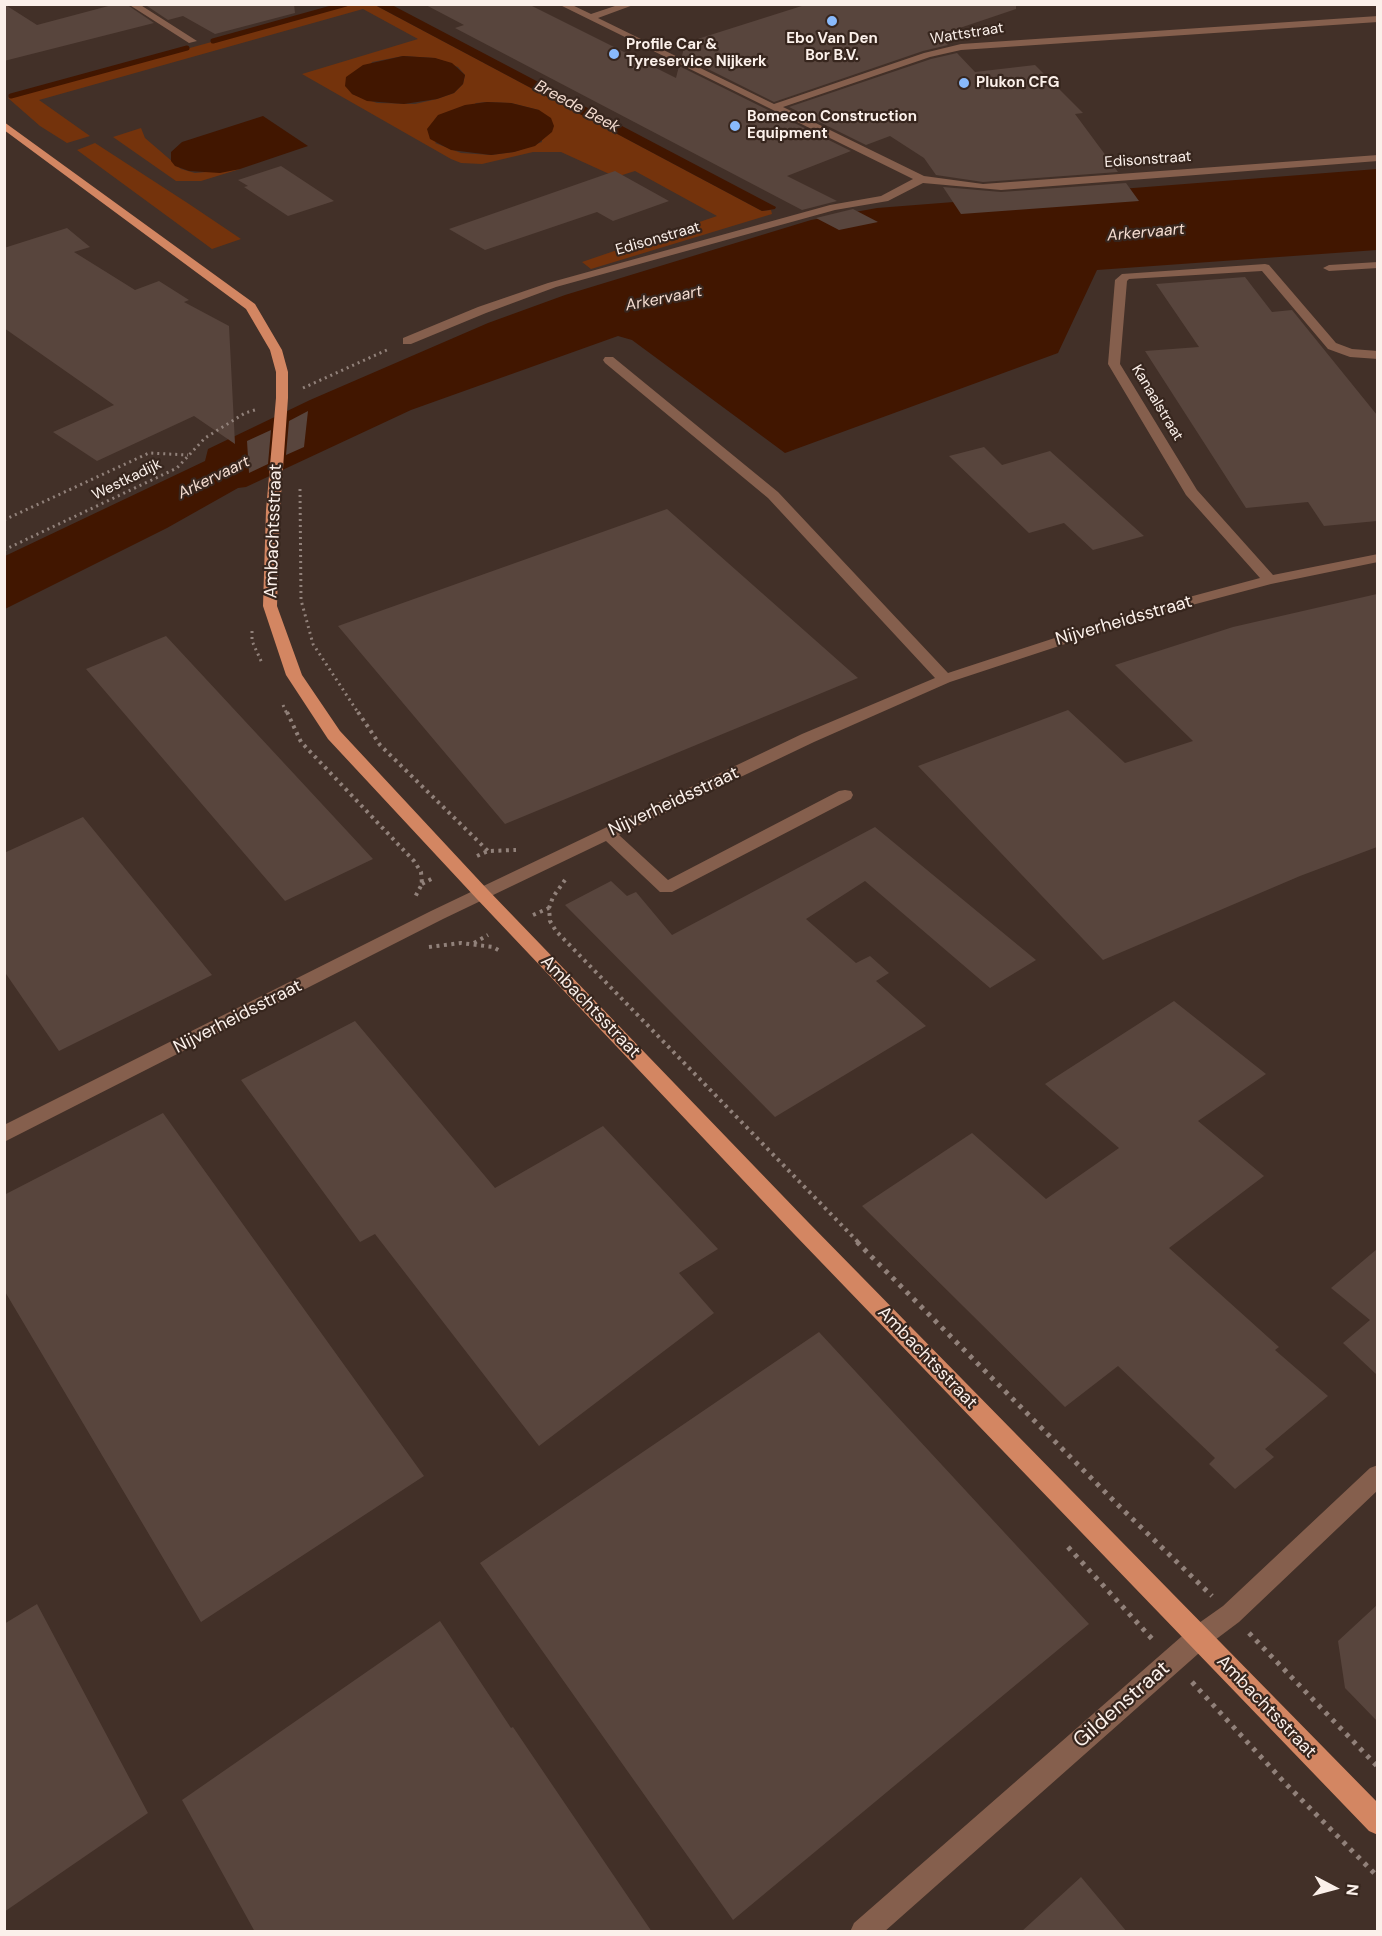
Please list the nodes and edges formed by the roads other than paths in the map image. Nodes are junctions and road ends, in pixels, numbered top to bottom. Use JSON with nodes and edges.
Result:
{"nodes":[{"id":1,"x":132,"y":4,"type":"edge"},
{"id":2,"x":562,"y":4,"type":"edge"},
{"id":3,"x":632,"y":4,"type":"edge"},
{"id":4,"x":589,"y":18,"type":"junction"},
{"id":5,"x":1377,"y":19,"type":"edge"},
{"id":6,"x":192,"y":41,"type":"dead end"},
{"id":7,"x":774,"y":107,"type":"junction"},
{"id":8,"x":4,"y":125,"type":"edge"},
{"id":9,"x":1377,"y":158,"type":"edge"},
{"id":10,"x":921,"y":179,"type":"junction"},
{"id":11,"x":1377,"y":265,"type":"edge"},
{"id":12,"x":1329,"y":268,"type":"dead end"},
{"id":13,"x":407,"y":341,"type":"road end"},
{"id":14,"x":1377,"y":355,"type":"edge"},
{"id":15,"x":609,"y":360,"type":"dead end"},
{"id":16,"x":1377,"y":558,"type":"edge"},
{"id":17,"x":1270,"y":580,"type":"junction"},
{"id":18,"x":945,"y":679,"type":"junction"},
{"id":19,"x":845,"y":795,"type":"dead end"},
{"id":20,"x":607,"y":833,"type":"junction"},
{"id":21,"x":482,"y":894,"type":"junction"},
{"id":22,"x":4,"y":1134,"type":"edge"},
{"id":23,"x":1377,"y":1475,"type":"edge"},
{"id":24,"x":1198,"y":1638,"type":"junction"},
{"id":25,"x":1377,"y":1822,"type":"edge"},
{"id":26,"x":863,"y":1932,"type":"edge"}],
"edges":[{"from":1,"to":6,"type":"street"},
{"from":2,"to":4,"type":"street","name":"Edisonstraat"},
{"from":3,"to":4,"type":"street"},
{"from":4,"to":7,"type":"street","name":"Edisonstraat"},
{"from":5,"to":7,"type":"street","name":"Wattstraat"},
{"from":7,"to":10,"type":"street","name":"Edisonstraat"},
{"from":8,"to":21,"type":"main road","name":"Ambachtsstraat"},
{"from":9,"to":10,"type":"street","name":"Edisonstraat"},
{"from":10,"to":13,"type":"street","name":"Edisonstraat"},
{"from":11,"to":12,"type":"street"},
{"from":14,"to":17,"type":"street","name":"Kanaalstraat"},
{"from":15,"to":18,"type":"street"},
{"from":16,"to":17,"type":"street","name":"Nijverheidsstraat"},
{"from":17,"to":18,"type":"street","name":"Nijverheidsstraat"},
{"from":18,"to":20,"type":"street","name":"Nijverheidsstraat"},
{"from":19,"to":20,"type":"street"},
{"from":20,"to":21,"type":"street","name":"Nijverheidsstraat"},
{"from":21,"to":22,"type":"street","name":"Nijverheidsstraat"},
{"from":21,"to":24,"type":"main road","name":"Ambachtsstraat"},
{"from":23,"to":24,"type":"street","name":"Gildenstraat"},
{"from":24,"to":25,"type":"main road","name":"Ambachtsstraat"},
{"from":24,"to":26,"type":"street","name":"Gildenstraat"}]}
